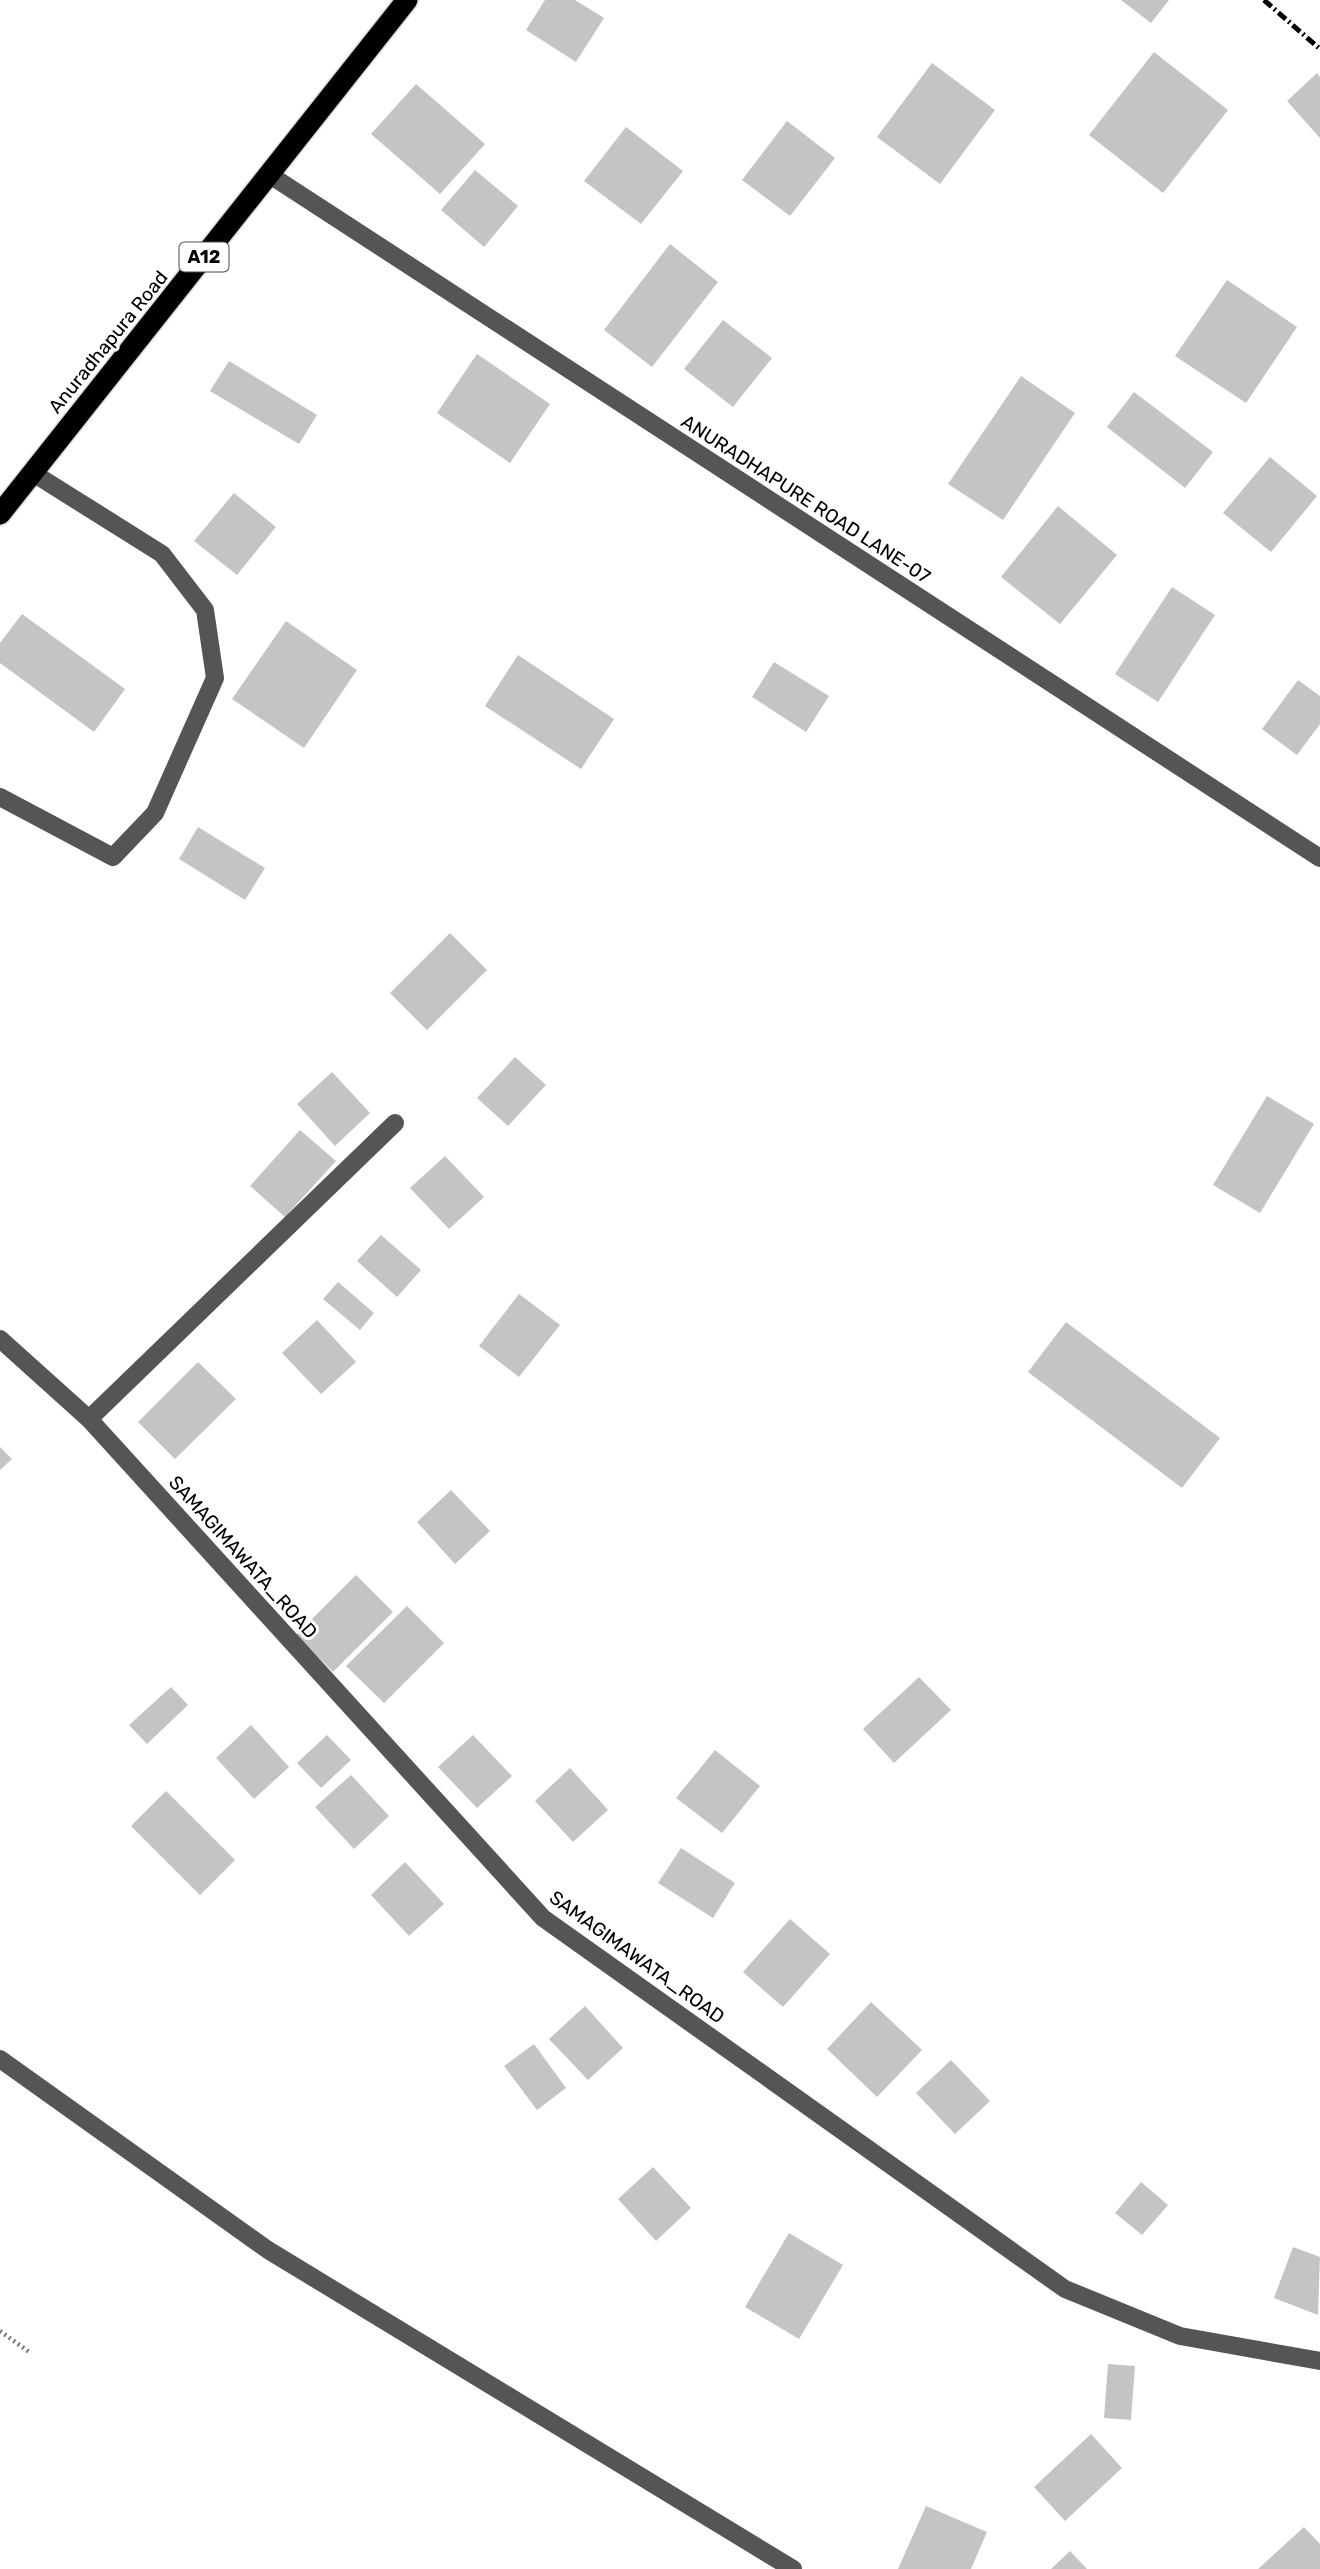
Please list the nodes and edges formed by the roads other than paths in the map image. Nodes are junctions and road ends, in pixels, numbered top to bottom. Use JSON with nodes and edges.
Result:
{"nodes":[{"id":1,"x":407,"y":0,"type":"edge"},
{"id":2,"x":270,"y":174,"type":"junction"},
{"id":3,"x":33,"y":472,"type":"junction"},
{"id":4,"x":0,"y":514,"type":"edge"},
{"id":5,"x":0,"y":797,"type":"edge"},
{"id":6,"x":1320,"y":858,"type":"edge"},
{"id":7,"x":395,"y":1123,"type":"dead end"},
{"id":8,"x":0,"y":1339,"type":"edge"},
{"id":9,"x":89,"y":1419,"type":"junction"},
{"id":10,"x":0,"y":2059,"type":"edge"},
{"id":11,"x":1320,"y":2361,"type":"edge"},
{"id":12,"x":793,"y":2569,"type":"edge"}],
"edges":[{"from":1,"to":2,"type":"highway","name":"Anuradhapura Road","number":"A12"},
{"from":2,"to":3,"type":"highway","name":"Anuradhapura Road","number":"A12"},
{"from":2,"to":6,"type":"street","name":"ANURADHAPURE ROAD LANE-07"},
{"from":3,"to":4,"type":"highway","name":"Anuradhapura Road","number":"A12"},
{"from":3,"to":5,"type":"street"},
{"from":7,"to":9,"type":"street"},
{"from":8,"to":9,"type":"street","name":"SAMAGIMAWATA_ROAD"},
{"from":9,"to":11,"type":"street","name":"SAMAGIMAWATA_ROAD"},
{"from":10,"to":12,"type":"street"}]}
